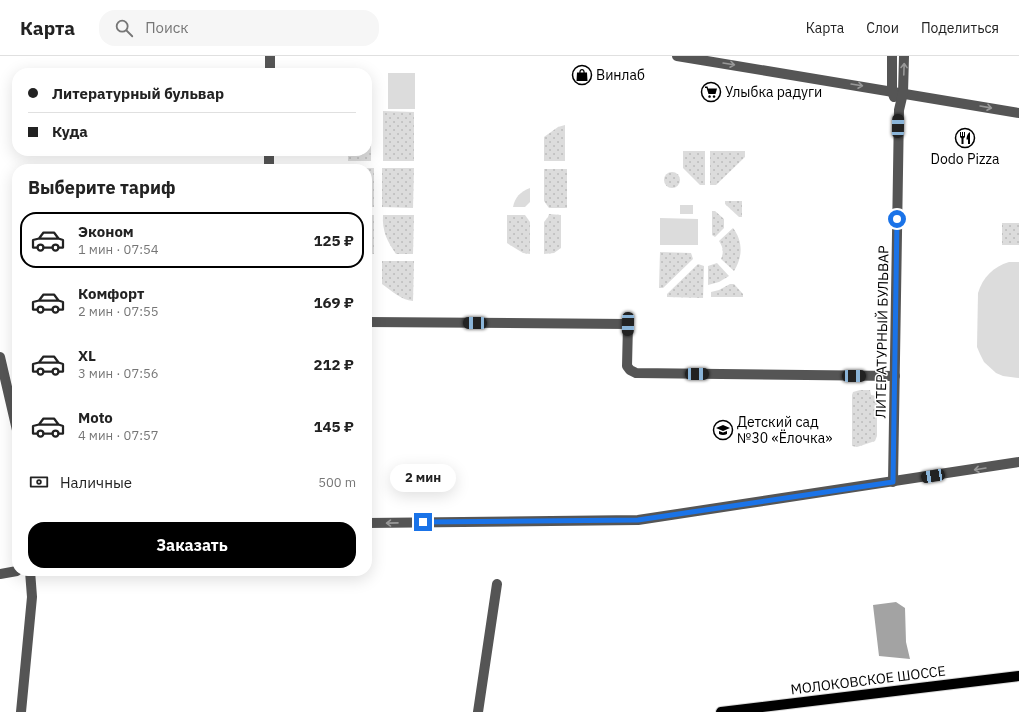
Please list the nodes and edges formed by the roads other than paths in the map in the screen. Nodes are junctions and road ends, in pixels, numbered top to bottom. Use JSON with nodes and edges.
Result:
{"nodes":[{"id":1,"x":270,"y":56,"type":"edge"},
{"id":2,"x":677,"y":56,"type":"edge"},
{"id":3,"x":892,"y":56,"type":"edge"},
{"id":4,"x":904,"y":56,"type":"edge"},
{"id":5,"x":270,"y":68,"type":"edge"},
{"id":6,"x":892,"y":91,"type":"junction"},
{"id":7,"x":903,"y":93,"type":"junction"},
{"id":8,"x":899,"y":110,"type":"junction"},
{"id":9,"x":1019,"y":113,"type":"edge"},
{"id":10,"x":372,"y":322,"type":"edge"},
{"id":11,"x":0,"y":357,"type":"edge"},
{"id":12,"x":895,"y":376,"type":"junction"},
{"id":13,"x":12,"y":409,"type":"edge"},
{"id":14,"x":1019,"y":462,"type":"edge"},
{"id":15,"x":893,"y":482,"type":"junction"},
{"id":16,"x":372,"y":523,"type":"edge"},
{"id":17,"x":12,"y":572,"type":"edge"},
{"id":18,"x":0,"y":574,"type":"edge"},
{"id":19,"x":30,"y":576,"type":"edge"},
{"id":20,"x":497,"y":584,"type":"dead end"},
{"id":21,"x":1019,"y":676,"type":"edge"},
{"id":22,"x":773,"y":709,"type":"edge"},
{"id":23,"x":20,"y":712,"type":"edge"},
{"id":24,"x":478,"y":712,"type":"edge"},
{"id":25,"x":721,"y":712,"type":"edge"}],
"edges":[{"from":1,"to":5,"type":"street"},
{"from":2,"to":6,"type":"street","one_way":true},
{"from":3,"to":6,"type":"street","name":"ЛИТЕРАТУРНЫЙ БУЛЬВАР"},
{"from":7,"to":4,"type":"street","name":"ЛИТЕРАТУРНЫЙ БУЛЬВАР","one_way":true},
{"from":6,"to":7,"type":"street"},
{"from":6,"to":8,"type":"street","name":"ЛИТЕРАТУРНЫЙ БУЛЬВАР"},
{"from":7,"to":8,"type":"street","name":"ЛИТЕРАТУРНЫЙ БУЛЬВАР"},
{"from":7,"to":9,"type":"street","one_way":true},
{"from":8,"to":12,"type":"street","name":"ЛИТЕРАТУРНЫЙ БУЛЬВАР"},
{"from":10,"to":12,"type":"street"},
{"from":11,"to":13,"type":"street"},
{"from":12,"to":15,"type":"street","name":"ЛИТЕРАТУРНЫЙ БУЛЬВАР"},
{"from":14,"to":15,"type":"street","one_way":true},
{"from":15,"to":16,"type":"street","one_way":true},
{"from":17,"to":18,"type":"street"},
{"from":19,"to":23,"type":"street"},
{"from":20,"to":24,"type":"street"},
{"from":21,"to":22,"type":"main road","name":"МОЛОКОВСКОЕ ШОССЕ"},
{"from":22,"to":25,"type":"main road","name":"МОЛОКОВСКОЕ ШОССЕ"}]}
